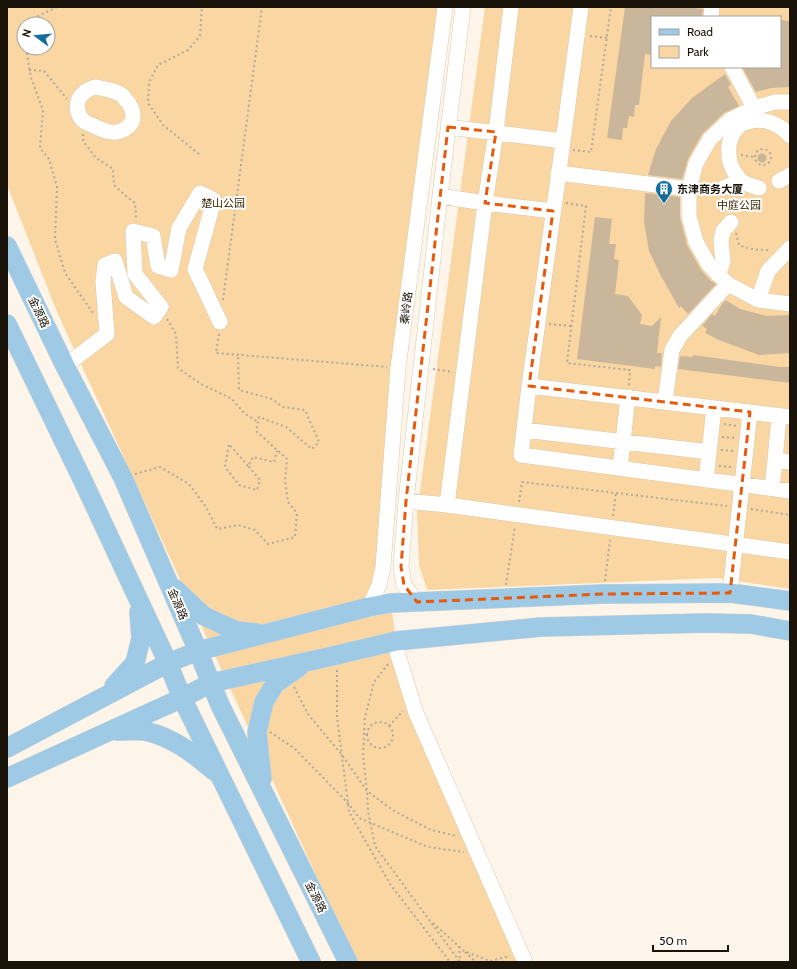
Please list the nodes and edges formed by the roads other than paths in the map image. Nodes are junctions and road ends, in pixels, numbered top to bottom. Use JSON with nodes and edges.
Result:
{"nodes":[{"id":1,"x":446,"y":7,"type":"edge"},
{"id":2,"x":463,"y":7,"type":"edge"},
{"id":3,"x":511,"y":7,"type":"edge"},
{"id":4,"x":581,"y":7,"type":"edge"},
{"id":5,"x":733,"y":68,"type":"edge"},
{"id":6,"x":790,"y":102,"type":"edge"},
{"id":7,"x":754,"y":108,"type":"junction"},
{"id":8,"x":448,"y":127,"type":"junction"},
{"id":9,"x":496,"y":132,"type":"junction"},
{"id":10,"x":790,"y":136,"type":"edge"},
{"id":11,"x":562,"y":144,"type":"junction"},
{"id":12,"x":558,"y":173,"type":"junction"},
{"id":13,"x":741,"y":181,"type":"junction"},
{"id":14,"x":723,"y":188,"type":"dead end"},
{"id":15,"x":759,"y":188,"type":"dead end"},
{"id":16,"x":689,"y":189,"type":"junction"},
{"id":17,"x":440,"y":196,"type":"junction"},
{"id":18,"x":485,"y":203,"type":"junction"},
{"id":19,"x":554,"y":206,"type":"junction"},
{"id":20,"x":734,"y":225,"type":"road end"},
{"id":21,"x":7,"y":246,"type":"edge"},
{"id":22,"x":789,"y":248,"type":"edge"},
{"id":23,"x":723,"y":279,"type":"junction"},
{"id":24,"x":758,"y":300,"type":"junction"},
{"id":25,"x":790,"y":304,"type":"edge"},
{"id":26,"x":220,"y":322,"type":"road end"},
{"id":27,"x":7,"y":324,"type":"edge"},
{"id":28,"x":64,"y":366,"type":"junction"},
{"id":29,"x":529,"y":386,"type":"junction"},
{"id":30,"x":628,"y":397,"type":"junction"},
{"id":31,"x":665,"y":402,"type":"junction"},
{"id":32,"x":714,"y":408,"type":"junction"},
{"id":33,"x":750,"y":412,"type":"junction"},
{"id":34,"x":785,"y":417,"type":"edge"},
{"id":35,"x":524,"y":430,"type":"junction"},
{"id":36,"x":623,"y":442,"type":"junction"},
{"id":37,"x":709,"y":452,"type":"junction"},
{"id":38,"x":775,"y":460,"type":"junction"},
{"id":39,"x":790,"y":462,"type":"edge"},
{"id":40,"x":620,"y":468,"type":"junction"},
{"id":41,"x":706,"y":480,"type":"junction"},
{"id":42,"x":742,"y":485,"type":"junction"},
{"id":43,"x":772,"y":488,"type":"junction"},
{"id":44,"x":790,"y":491,"type":"edge"},
{"id":45,"x":406,"y":501,"type":"junction"},
{"id":46,"x":447,"y":505,"type":"junction"},
{"id":47,"x":735,"y":545,"type":"junction"},
{"id":48,"x":790,"y":552,"type":"edge"},
{"id":49,"x":169,"y":584,"type":"junction"},
{"id":50,"x":730,"y":593,"type":"junction"},
{"id":51,"x":137,"y":597,"type":"junction"},
{"id":52,"x":790,"y":601,"type":"edge"},
{"id":53,"x":418,"y":602,"type":"junction"},
{"id":54,"x":369,"y":607,"type":"junction"},
{"id":55,"x":790,"y":631,"type":"edge"},
{"id":56,"x":264,"y":634,"type":"junction"},
{"id":57,"x":396,"y":647,"type":"junction"},
{"id":58,"x":198,"y":651,"type":"junction"},
{"id":59,"x":304,"y":662,"type":"junction"},
{"id":60,"x":168,"y":663,"type":"junction"},
{"id":61,"x":211,"y":683,"type":"junction"},
{"id":62,"x":182,"y":698,"type":"junction"},
{"id":63,"x":90,"y":704,"type":"junction"},
{"id":64,"x":111,"y":730,"type":"junction"},
{"id":65,"x":7,"y":748,"type":"edge"},
{"id":66,"x":219,"y":774,"type":"junction"},
{"id":67,"x":7,"y":778,"type":"edge"},
{"id":68,"x":263,"y":791,"type":"junction"},
{"id":69,"x":523,"y":958,"type":"edge"},
{"id":70,"x":311,"y":962,"type":"edge"},
{"id":71,"x":348,"y":962,"type":"edge"}],
"edges":[{"from":1,"to":54,"type":"street","name":"秦岭路"},
{"from":2,"to":8,"type":"street","name":"秦岭路"},
{"from":3,"to":9,"type":"street"},
{"from":4,"to":11,"type":"street"},
{"from":5,"to":7,"type":"street"},
{"from":6,"to":7,"type":"street"},
{"from":7,"to":16,"type":"street"},
{"from":8,"to":9,"type":"street"},
{"from":8,"to":17,"type":"street","name":"秦岭路"},
{"from":9,"to":11,"type":"street"},
{"from":9,"to":18,"type":"street"},
{"from":10,"to":13,"type":"street"},
{"from":11,"to":12,"type":"street"},
{"from":12,"to":16,"type":"street"},
{"from":12,"to":19,"type":"street"},
{"from":13,"to":14,"type":"street"},
{"from":13,"to":15,"type":"street"},
{"from":16,"to":23,"type":"street"},
{"from":17,"to":18,"type":"street"},
{"from":17,"to":45,"type":"street","name":"秦岭路"},
{"from":18,"to":19,"type":"street"},
{"from":18,"to":46,"type":"street"},
{"from":19,"to":29,"type":"street"},
{"from":20,"to":23,"type":"street"},
{"from":21,"to":28,"type":"main road","name":"金源路"},
{"from":22,"to":24,"type":"street"},
{"from":23,"to":24,"type":"street"},
{"from":23,"to":31,"type":"street"},
{"from":24,"to":25,"type":"street"},
{"from":26,"to":28,"type":"street"},
{"from":27,"to":51,"type":"main road"},
{"from":28,"to":49,"type":"main road","name":"金源路"},
{"from":29,"to":30,"type":"street"},
{"from":29,"to":35,"type":"street"},
{"from":30,"to":31,"type":"street"},
{"from":30,"to":36,"type":"street"},
{"from":31,"to":32,"type":"street"},
{"from":32,"to":33,"type":"street"},
{"from":32,"to":37,"type":"street"},
{"from":33,"to":34,"type":"street"},
{"from":33,"to":42,"type":"street"},
{"from":34,"to":38,"type":"street"},
{"from":35,"to":36,"type":"street"},
{"from":35,"to":40,"type":"street"},
{"from":36,"to":37,"type":"street"},
{"from":36,"to":40,"type":"street"},
{"from":37,"to":41,"type":"street"},
{"from":38,"to":39,"type":"street"},
{"from":38,"to":43,"type":"street"},
{"from":40,"to":41,"type":"street"},
{"from":41,"to":42,"type":"street"},
{"from":42,"to":43,"type":"street"},
{"from":42,"to":47,"type":"street"},
{"from":43,"to":44,"type":"street"},
{"from":45,"to":46,"type":"street"},
{"from":45,"to":53,"type":"street","name":"秦岭路"},
{"from":46,"to":47,"type":"street"},
{"from":47,"to":48,"type":"street"},
{"from":47,"to":50,"type":"street"},
{"from":49,"to":56,"type":"main road"},
{"from":49,"to":58,"type":"main road","name":"金源路"},
{"from":50,"to":52,"type":"main road"},
{"from":50,"to":53,"type":"main road"},
{"from":51,"to":60,"type":"main road"},
{"from":51,"to":63,"type":"main road"},
{"from":53,"to":54,"type":"main road"},
{"from":54,"to":56,"type":"main road"},
{"from":55,"to":57,"type":"main road"},
{"from":56,"to":58,"type":"main road"},
{"from":57,"to":59,"type":"main road"},
{"from":57,"to":69,"type":"street"},
{"from":58,"to":60,"type":"main road"},
{"from":58,"to":61,"type":"main road","name":"金源路"},
{"from":59,"to":61,"type":"main road"},
{"from":59,"to":68,"type":"main road"},
{"from":60,"to":62,"type":"main road"},
{"from":60,"to":63,"type":"main road"},
{"from":61,"to":62,"type":"main road"},
{"from":61,"to":68,"type":"main road","name":"金源路"},
{"from":62,"to":64,"type":"main road"},
{"from":62,"to":66,"type":"main road"},
{"from":63,"to":65,"type":"main road"},
{"from":64,"to":66,"type":"main road"},
{"from":64,"to":67,"type":"main road"},
{"from":66,"to":70,"type":"main road"},
{"from":68,"to":71,"type":"main road","name":"金源路"}]}
